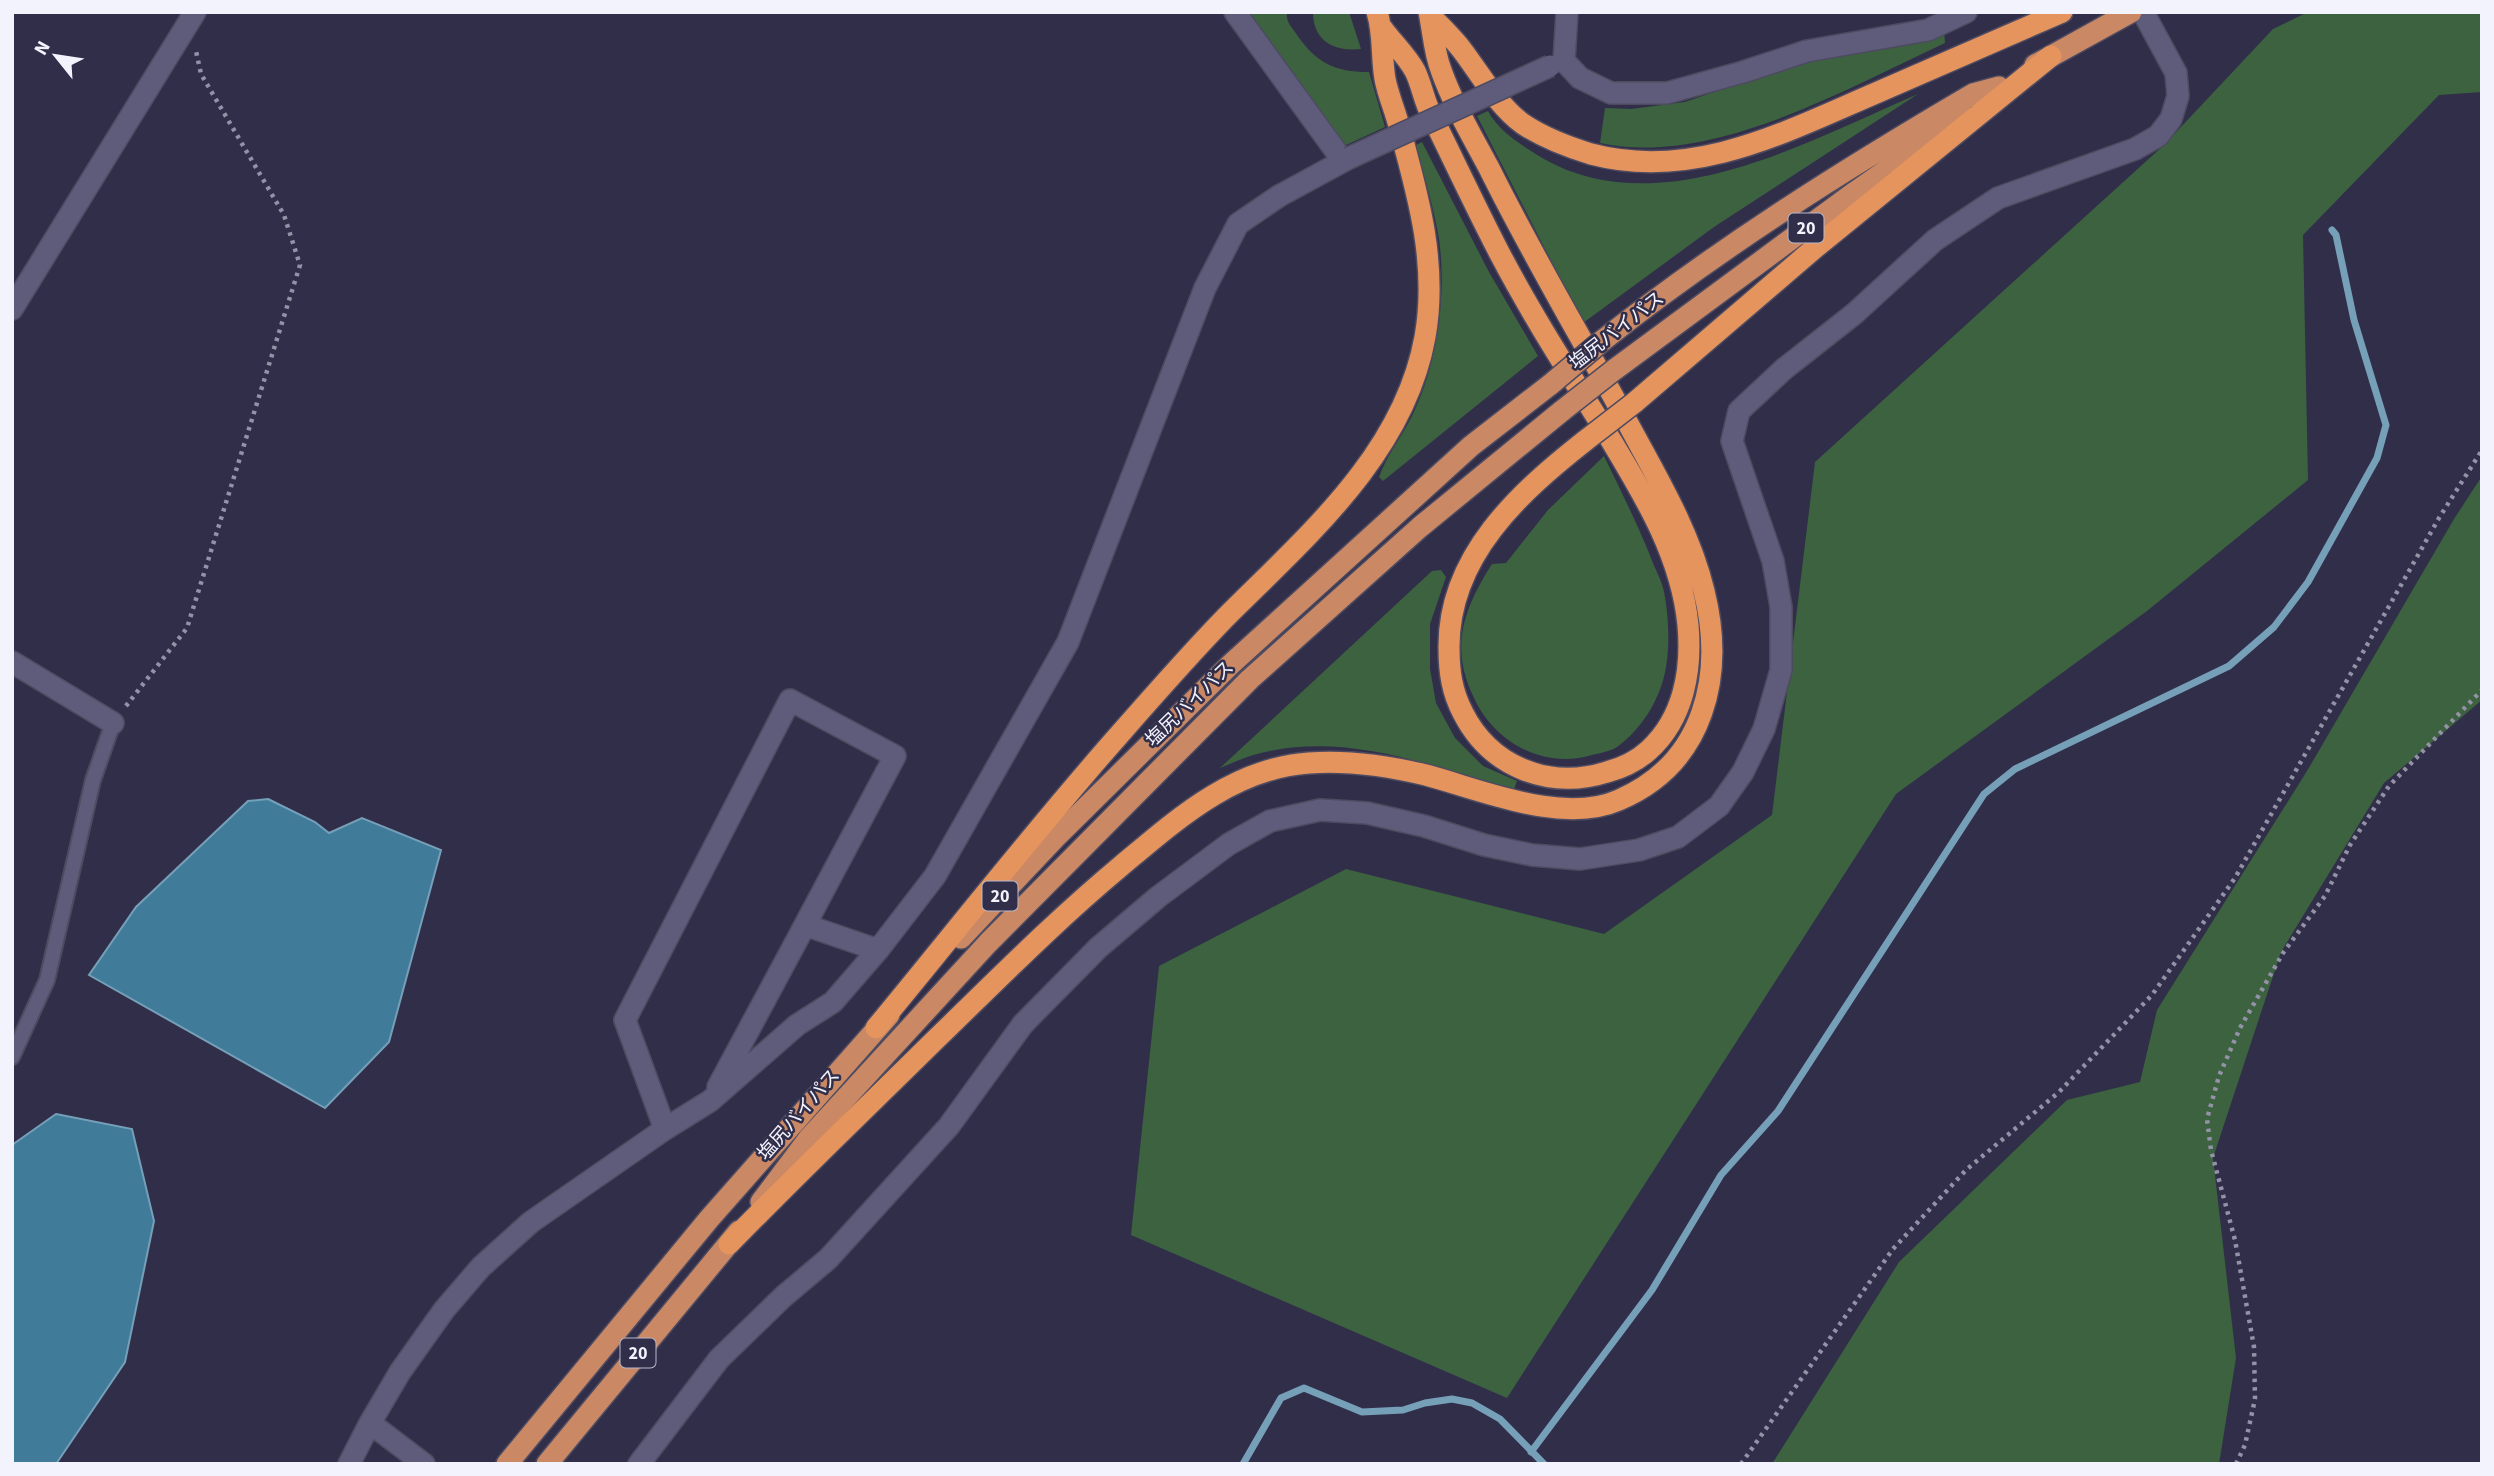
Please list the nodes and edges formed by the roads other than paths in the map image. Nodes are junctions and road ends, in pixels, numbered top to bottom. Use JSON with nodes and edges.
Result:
{"nodes":[{"id":1,"x":1235,"y":12,"type":"edge"},
{"id":2,"x":1567,"y":12,"type":"edge"},
{"id":3,"x":1965,"y":12,"type":"edge"},
{"id":4,"x":2062,"y":12,"type":"edge"},
{"id":5,"x":2131,"y":12,"type":"edge"},
{"id":6,"x":2143,"y":12,"type":"edge"},
{"id":7,"x":1429,"y":14,"type":"edge"},
{"id":8,"x":195,"y":16,"type":"edge"},
{"id":9,"x":1379,"y":20,"type":"edge"},
{"id":10,"x":2051,"y":56,"type":"junction"},
{"id":11,"x":1557,"y":63,"type":"junction"},
{"id":12,"x":1999,"y":87,"type":"junction"},
{"id":13,"x":1345,"y":160,"type":"junction"},
{"id":14,"x":12,"y":309,"type":"edge"},
{"id":15,"x":12,"y":662,"type":"edge"},
{"id":16,"x":113,"y":723,"type":"joint"},
{"id":17,"x":805,"y":925,"type":"junction"},
{"id":18,"x":878,"y":950,"type":"junction"},
{"id":19,"x":876,"y":1028,"type":"junction"},
{"id":20,"x":12,"y":1056,"type":"edge"},
{"id":21,"x":710,"y":1101,"type":"junction"},
{"id":22,"x":665,"y":1129,"type":"junction"},
{"id":23,"x":729,"y":1244,"type":"junction"},
{"id":24,"x":370,"y":1423,"type":"junction"},
{"id":25,"x":349,"y":1464,"type":"edge"},
{"id":26,"x":424,"y":1464,"type":"edge"},
{"id":27,"x":507,"y":1464,"type":"edge"},
{"id":28,"x":547,"y":1464,"type":"edge"},
{"id":29,"x":639,"y":1464,"type":"edge"}],
"edges":[{"from":1,"to":13,"type":"street"},
{"from":2,"to":11,"type":"street"},
{"from":3,"to":11,"type":"street"},
{"from":4,"to":7,"type":"highway"},
{"from":5,"to":10,"type":"highway","name":"塩尻バイパス","number":"20"},
{"from":6,"to":29,"type":"street"},
{"from":7,"to":23,"type":"highway"},
{"from":8,"to":14,"type":"street"},
{"from":9,"to":10,"type":"highway","bridge":true},
{"from":9,"to":19,"type":"highway"},
{"from":10,"to":12,"type":"highway","name":"塩尻バイパス","number":"20"},
{"from":11,"to":13,"type":"street","bridge":true},
{"from":12,"to":19,"type":"highway","name":"塩尻バイパス","number":"20","bridge":true},
{"from":12,"to":23,"type":"highway","name":"塩尻バイパス","number":"20","bridge":true},
{"from":13,"to":18,"type":"street"},
{"from":15,"to":16,"type":"street"},
{"from":16,"to":20,"type":"lane"},
{"from":17,"to":18,"type":"street"},
{"from":17,"to":21,"type":"street"},
{"from":17,"to":22,"type":"street"},
{"from":18,"to":21,"type":"street"},
{"from":19,"to":27,"type":"highway","name":"塩尻バイパス","number":"20"},
{"from":21,"to":22,"type":"street"},
{"from":22,"to":24,"type":"street"},
{"from":23,"to":28,"type":"highway","name":"塩尻バイパス","number":"20"},
{"from":24,"to":25,"type":"street"},
{"from":24,"to":26,"type":"street"}]}
